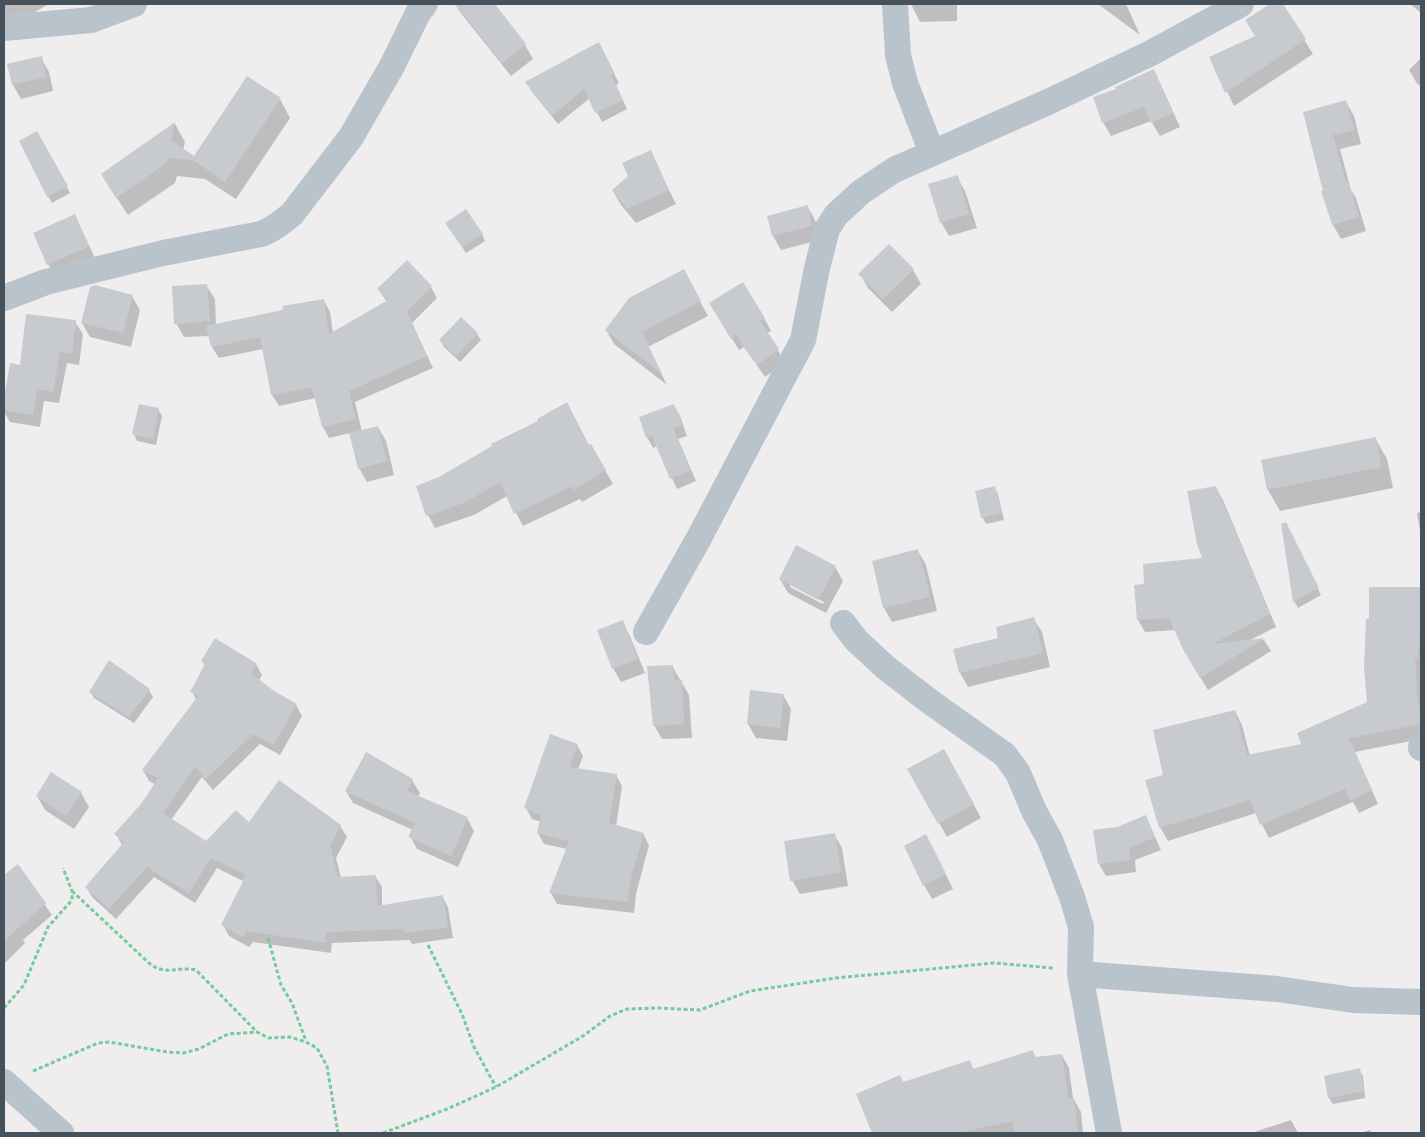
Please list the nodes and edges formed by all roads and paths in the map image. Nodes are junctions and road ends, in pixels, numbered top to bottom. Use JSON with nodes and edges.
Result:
{"nodes":[{"id":1,"x":134,"y":4,"type":"edge"},
{"id":2,"x":425,"y":4,"type":"edge"},
{"id":3,"x":895,"y":4,"type":"edge"},
{"id":4,"x":1241,"y":4,"type":"edge"},
{"id":5,"x":4,"y":28,"type":"edge"},
{"id":6,"x":932,"y":153,"type":"junction"},
{"id":7,"x":4,"y":298,"type":"edge"},
{"id":8,"x":842,"y":623,"type":"dead end"},
{"id":9,"x":646,"y":632,"type":"dead end"},
{"id":10,"x":63,"y":868,"type":"dead end"},
{"id":11,"x":72,"y":891,"type":"junction"},
{"id":12,"x":268,"y":938,"type":"dead end"},
{"id":13,"x":428,"y":945,"type":"dead end"},
{"id":14,"x":1080,"y":974,"type":"junction"},
{"id":15,"x":1421,"y":1002,"type":"edge"},
{"id":16,"x":4,"y":1008,"type":"edge"},
{"id":17,"x":257,"y":1032,"type":"junction"},
{"id":18,"x":306,"y":1042,"type":"junction"},
{"id":19,"x":14,"y":1078,"type":"edge"},
{"id":20,"x":496,"y":1087,"type":"junction"},
{"id":21,"x":61,"y":1133,"type":"edge"},
{"id":22,"x":338,"y":1133,"type":"edge"},
{"id":23,"x":383,"y":1133,"type":"edge"},
{"id":24,"x":1109,"y":1133,"type":"edge"}],
"edges":[{"from":1,"to":5,"type":"street"},
{"from":2,"to":7,"type":"street"},
{"from":3,"to":6,"type":"street"},
{"from":4,"to":6,"type":"street"},
{"from":6,"to":9,"type":"street"},
{"from":8,"to":14,"type":"street"},
{"from":10,"to":11,"type":"path"},
{"from":11,"to":16,"type":"path"},
{"from":11,"to":17,"type":"path"},
{"from":12,"to":18,"type":"path"},
{"from":13,"to":20,"type":"path"},
{"from":14,"to":15,"type":"street"},
{"from":14,"to":20,"type":"path"},
{"from":14,"to":24,"type":"street"},
{"from":17,"to":18,"type":"path"},
{"from":17,"to":19,"type":"path"},
{"from":18,"to":22,"type":"path"},
{"from":19,"to":21,"type":"street"},
{"from":20,"to":23,"type":"path"}]}
